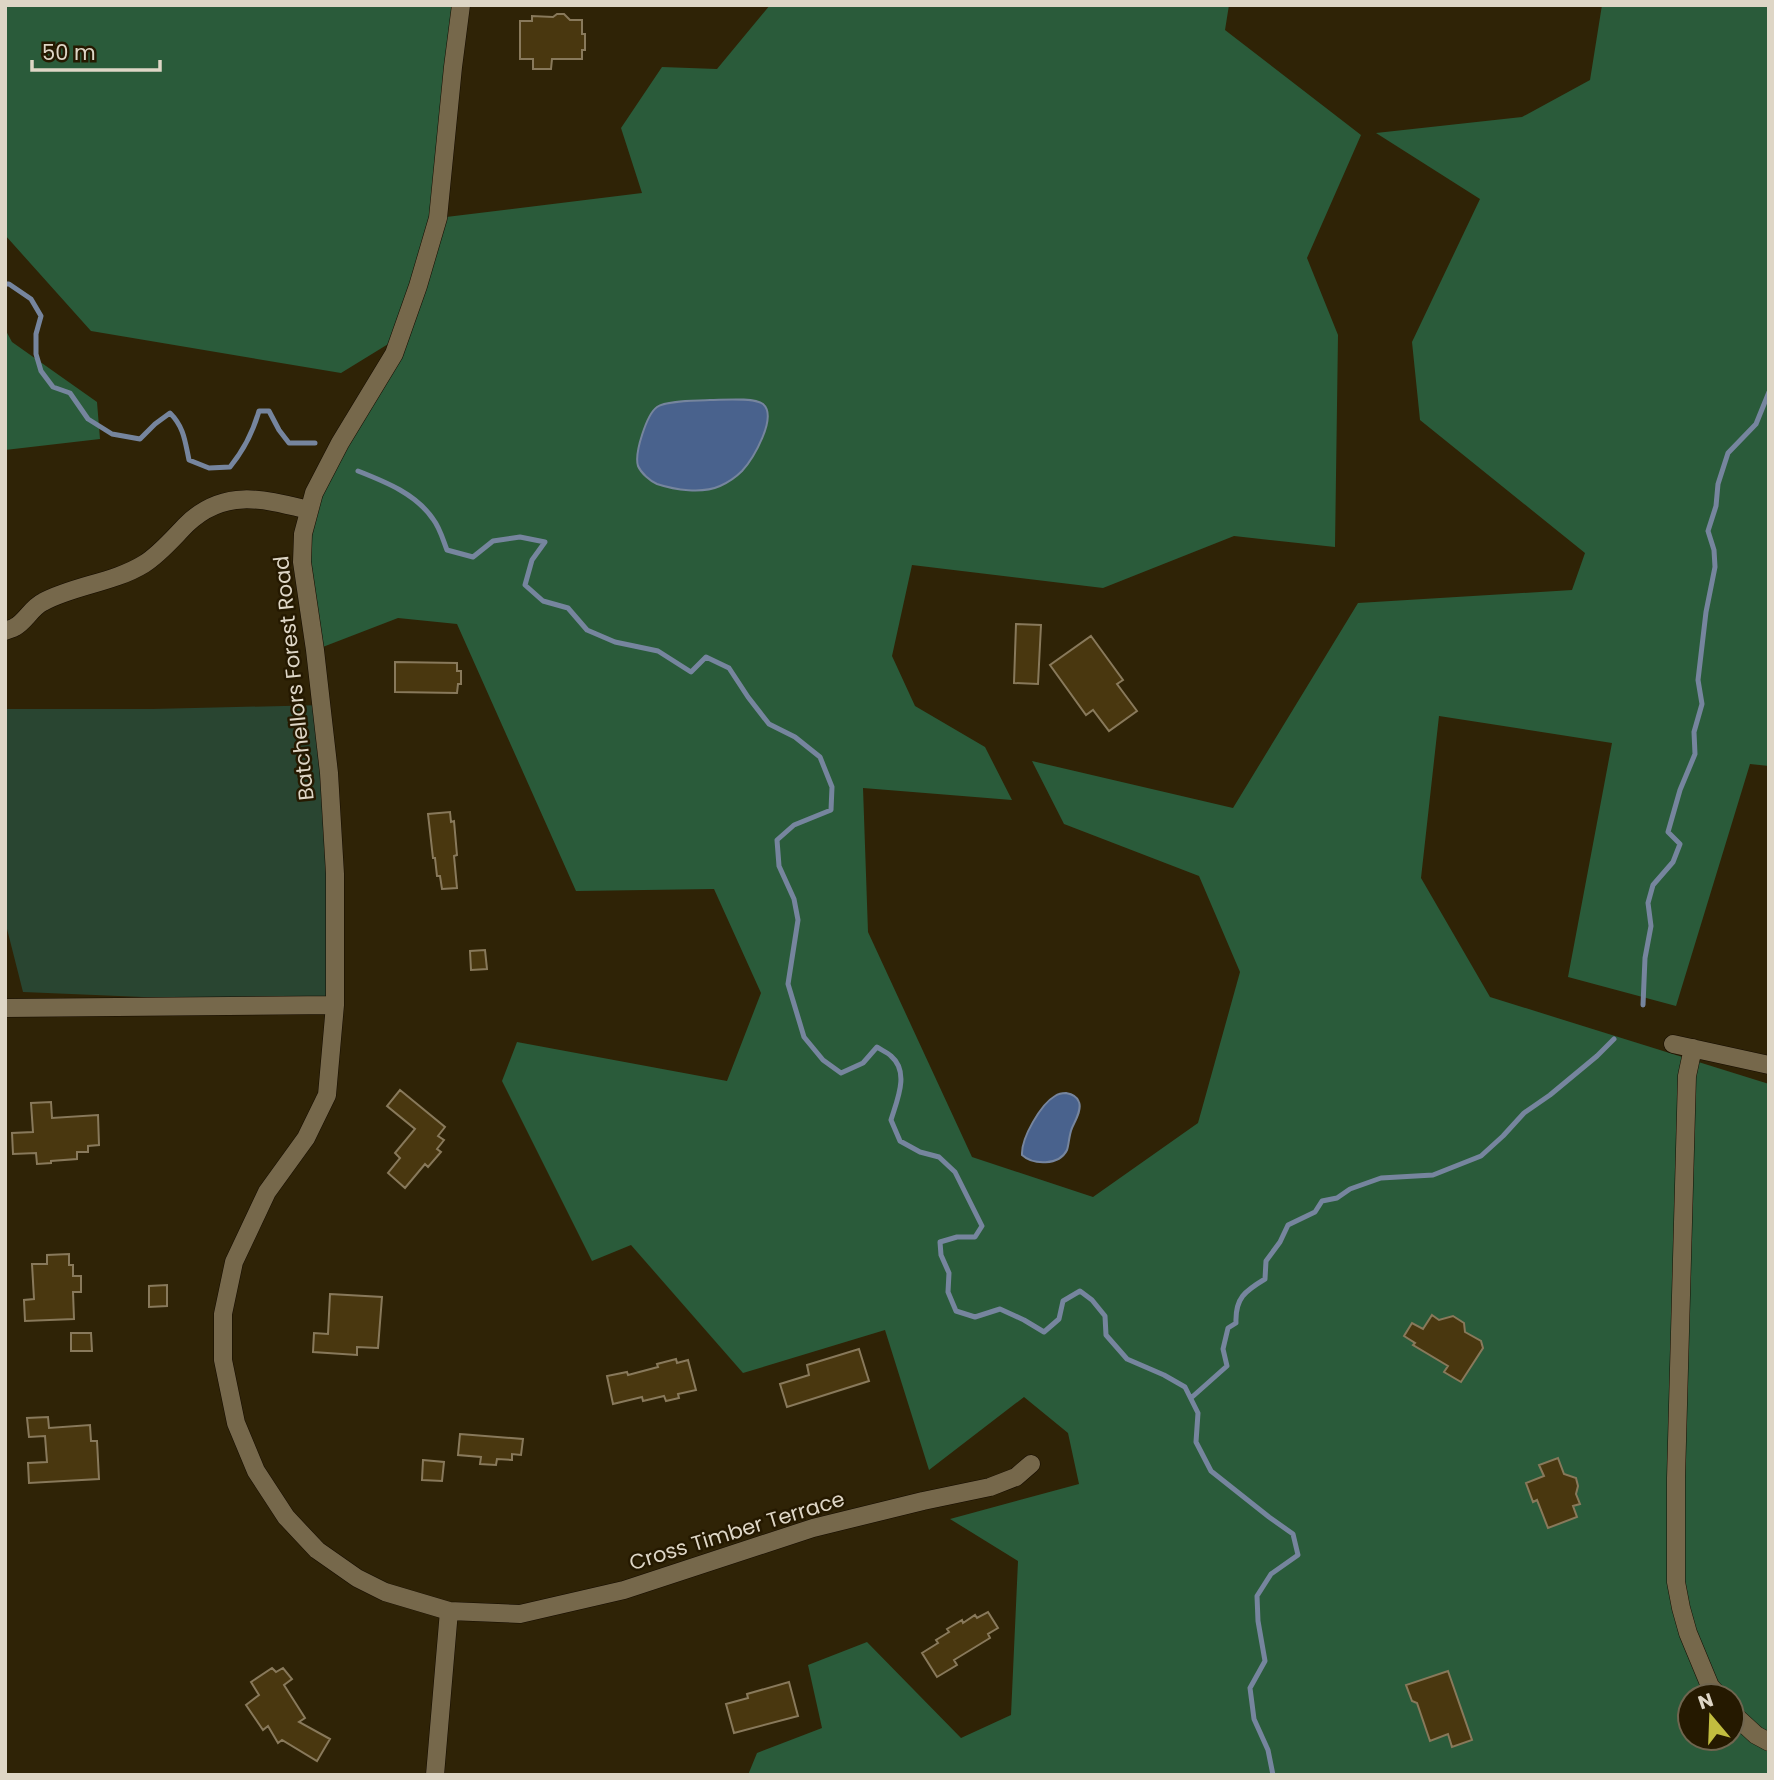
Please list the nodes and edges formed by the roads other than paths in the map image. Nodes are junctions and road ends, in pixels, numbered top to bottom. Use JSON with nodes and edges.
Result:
{"nodes":[{"id":1,"x":461,"y":5,"type":"edge"},
{"id":2,"x":309,"y":510,"type":"junction"},
{"id":3,"x":5,"y":631,"type":"edge"},
{"id":4,"x":335,"y":1004,"type":"junction"},
{"id":5,"x":5,"y":1008,"type":"edge"},
{"id":6,"x":1673,"y":1044,"type":"dead end"},
{"id":7,"x":1693,"y":1048,"type":"junction"},
{"id":8,"x":1769,"y":1065,"type":"edge"},
{"id":9,"x":1031,"y":1464,"type":"dead end"},
{"id":10,"x":449,"y":1611,"type":"junction"},
{"id":11,"x":1708,"y":1682,"type":"edge"},
{"id":12,"x":1746,"y":1726,"type":"edge"},
{"id":13,"x":1769,"y":1742,"type":"edge"},
{"id":14,"x":435,"y":1775,"type":"edge"}],
"edges":[{"from":1,"to":2,"type":"street","name":"Batchellors Forest Road"},
{"from":2,"to":3,"type":"street"},
{"from":2,"to":4,"type":"street","name":"Batchellors Forest Road"},
{"from":4,"to":5,"type":"street"},
{"from":4,"to":10,"type":"street","name":"Batchellors Forest Road"},
{"from":6,"to":7,"type":"street"},
{"from":7,"to":8,"type":"street"},
{"from":7,"to":11,"type":"street"},
{"from":9,"to":10,"type":"street","name":"Cross Timber Terrace"},
{"from":10,"to":14,"type":"street"},
{"from":12,"to":13,"type":"street"}]}
